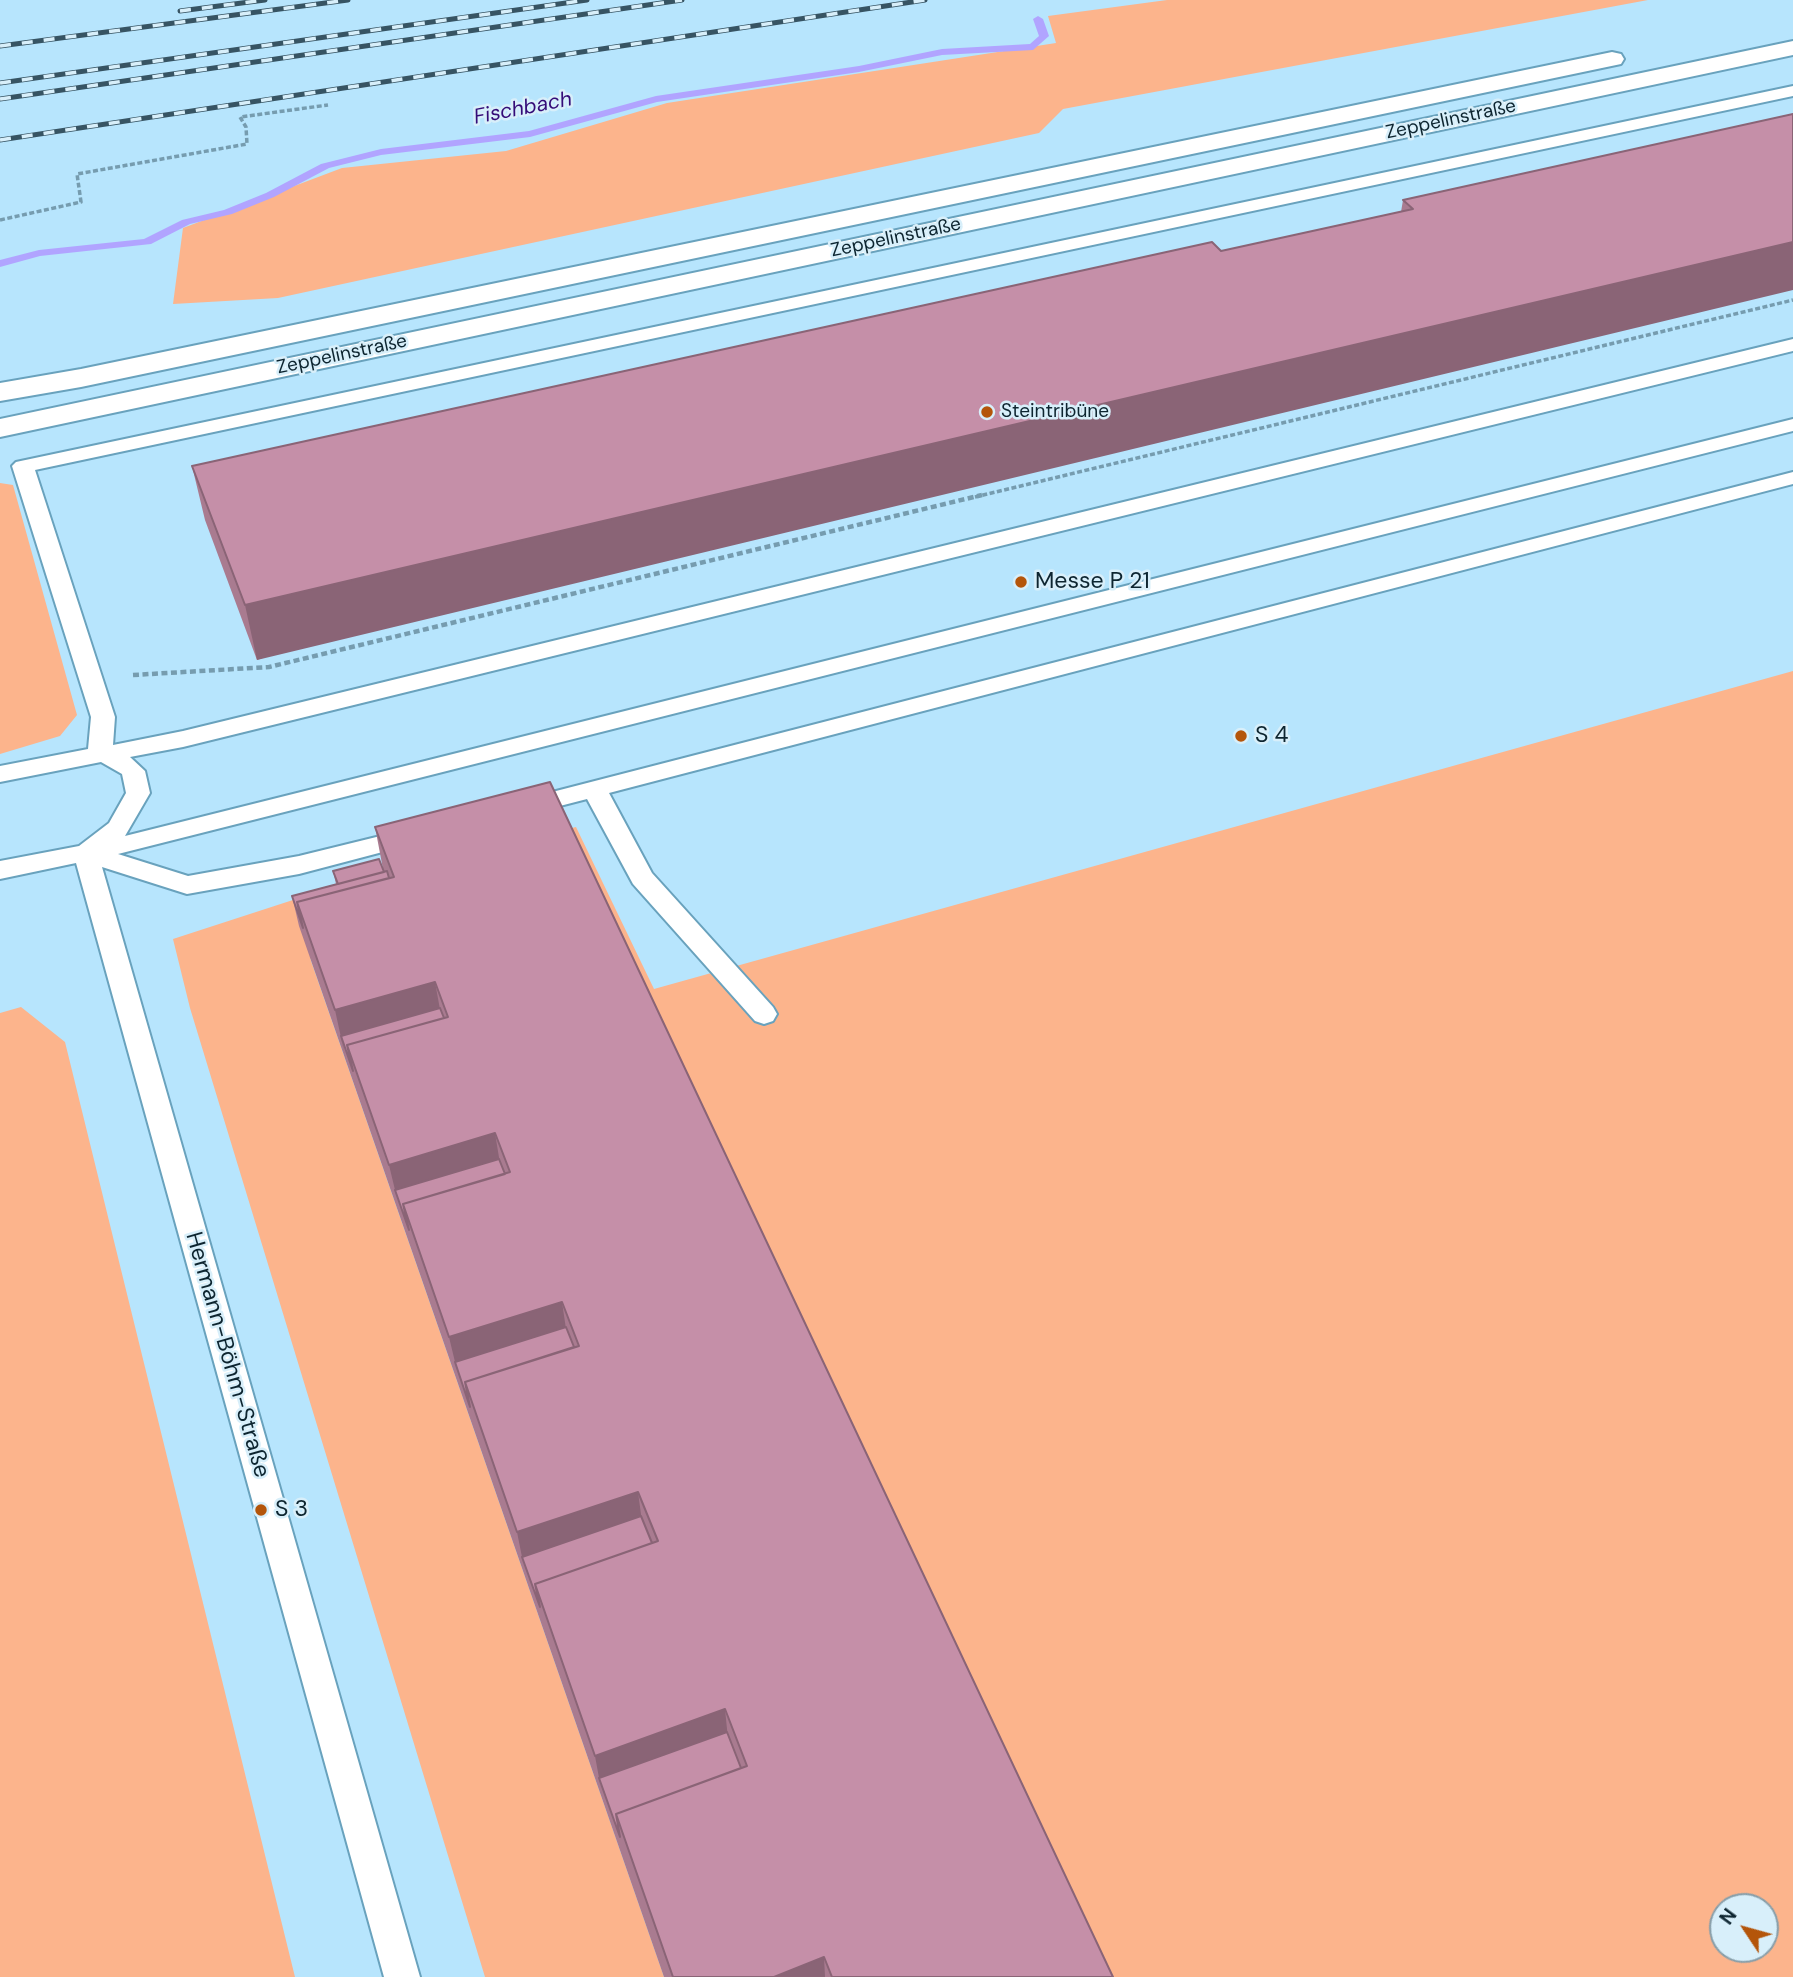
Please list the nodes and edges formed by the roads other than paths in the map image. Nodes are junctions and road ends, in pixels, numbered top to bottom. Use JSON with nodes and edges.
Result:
{"nodes":[{"id":1,"x":1793,"y":48,"type":"edge"},
{"id":2,"x":1642,"y":52,"type":"dead end"},
{"id":3,"x":1793,"y":91,"type":"edge"},
{"id":4,"x":1793,"y":345,"type":"edge"},
{"id":5,"x":0,"y":392,"type":"edge"},
{"id":6,"x":1793,"y":425,"type":"edge"},
{"id":7,"x":0,"y":428,"type":"edge"},
{"id":8,"x":1793,"y":478,"type":"edge"},
{"id":9,"x":100,"y":753,"type":"junction"},
{"id":10,"x":0,"y":774,"type":"edge"},
{"id":11,"x":594,"y":789,"type":"junction"},
{"id":12,"x":500,"y":813,"type":"edge"},
{"id":13,"x":433,"y":830,"type":"edge"},
{"id":14,"x":86,"y":853,"type":"junction"},
{"id":15,"x":0,"y":870,"type":"edge"},
{"id":16,"x":764,"y":1014,"type":"dead end"},
{"id":17,"x":402,"y":1977,"type":"edge"}],
"edges":[{"from":1,"to":7,"type":"street","name":"Zeppelinstraße"},
{"from":2,"to":5,"type":"street","name":"Zeppelinstraße"},
{"from":3,"to":9,"type":"lane"},
{"from":4,"to":9,"type":"lane"},
{"from":6,"to":14,"type":"lane"},
{"from":8,"to":11,"type":"lane"},
{"from":9,"to":10,"type":"lane"},
{"from":9,"to":14,"type":"lane"},
{"from":11,"to":12,"type":"lane"},
{"from":11,"to":16,"type":"lane"},
{"from":13,"to":14,"type":"lane"},
{"from":14,"to":15,"type":"lane"},
{"from":14,"to":17,"type":"lane","name":"Hermann-Böhm-Straße"}]}
